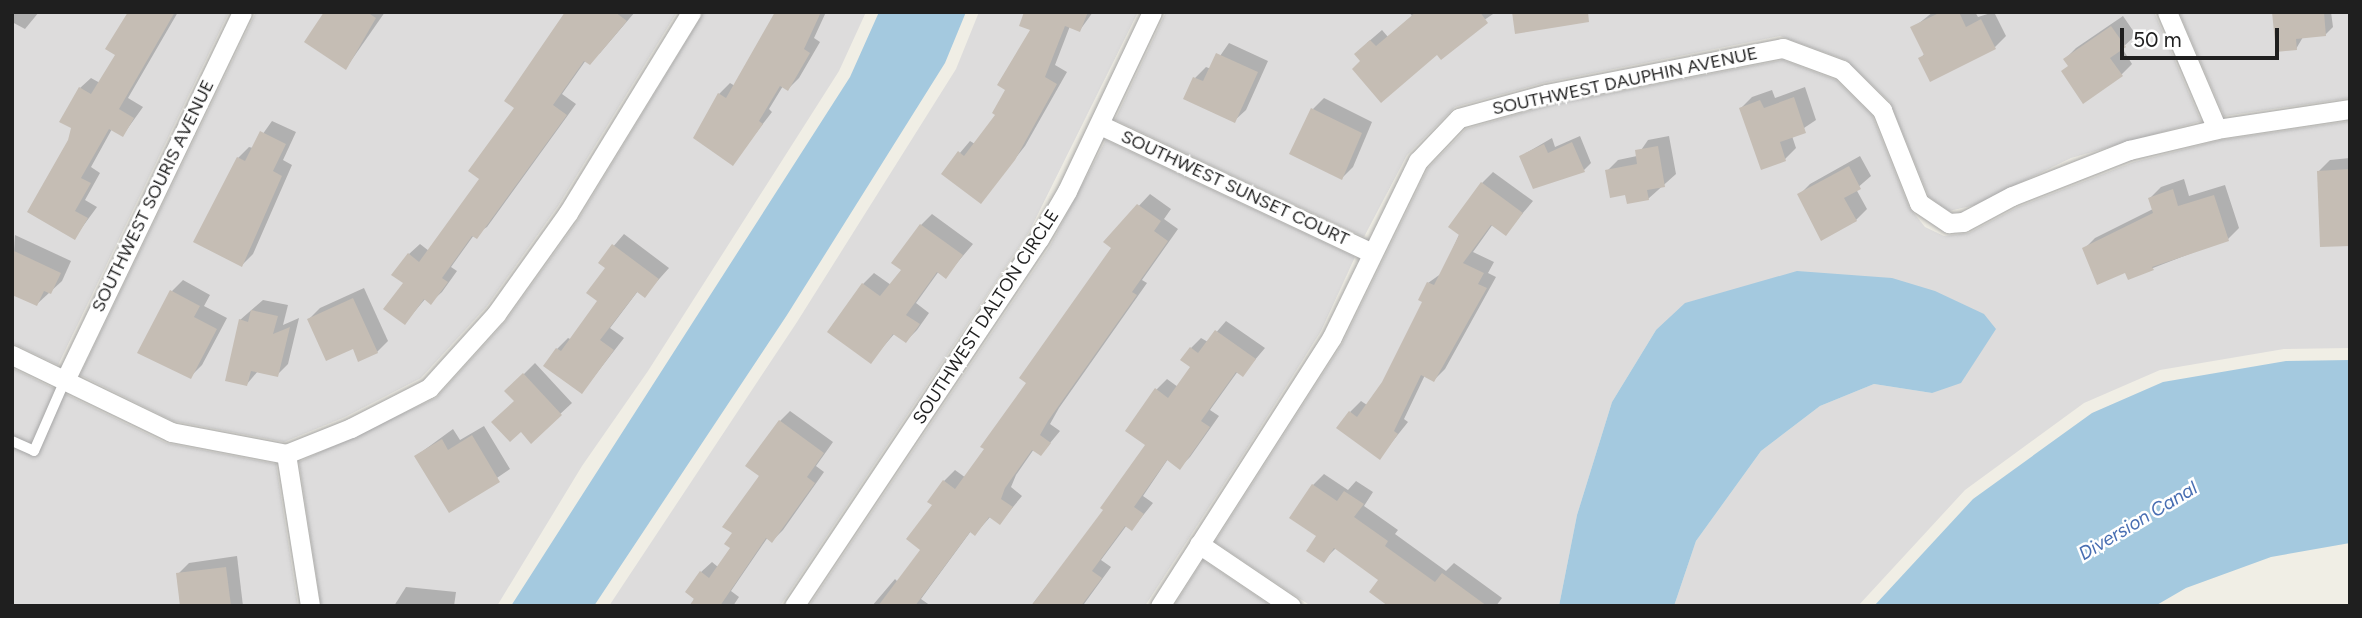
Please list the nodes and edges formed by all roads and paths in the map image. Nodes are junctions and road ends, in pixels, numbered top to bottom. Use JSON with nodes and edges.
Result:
{"nodes":[{"id":1,"x":242,"y":12,"type":"edge"},
{"id":2,"x":691,"y":12,"type":"edge"},
{"id":3,"x":1152,"y":12,"type":"edge"},
{"id":4,"x":2167,"y":12,"type":"edge"},
{"id":5,"x":2350,"y":109,"type":"edge"},
{"id":6,"x":1100,"y":125,"type":"junction"},
{"id":7,"x":2217,"y":129,"type":"junction"},
{"id":8,"x":1370,"y":252,"type":"junction"},
{"id":9,"x":12,"y":355,"type":"edge"},
{"id":10,"x":65,"y":380,"type":"junction"},
{"id":11,"x":12,"y":441,"type":"edge"},
{"id":12,"x":286,"y":454,"type":"junction"},
{"id":13,"x":1199,"y":544,"type":"junction"},
{"id":14,"x":310,"y":606,"type":"edge"},
{"id":15,"x":794,"y":606,"type":"edge"},
{"id":16,"x":1160,"y":606,"type":"edge"},
{"id":17,"x":1291,"y":606,"type":"edge"}],
"edges":[{"from":1,"to":10,"type":"street","name":"SOUTHWEST SOURIS AVENUE"},
{"from":2,"to":12,"type":"street"},
{"from":3,"to":6,"type":"street","name":"SOUTHWEST DALTON CIRCLE"},
{"from":4,"to":7,"type":"street"},
{"from":5,"to":7,"type":"street"},
{"from":6,"to":8,"type":"street","name":"SOUTHWEST SUNSET COURT"},
{"from":6,"to":15,"type":"street","name":"SOUTHWEST DALTON CIRCLE"},
{"from":7,"to":8,"type":"street","name":"SOUTHWEST DAUPHIN AVENUE"},
{"from":8,"to":13,"type":"street","name":"SOUTHWEST DAUPHIN AVENUE"},
{"from":9,"to":10,"type":"street"},
{"from":10,"to":11,"type":"lane"},
{"from":10,"to":12,"type":"street"},
{"from":12,"to":14,"type":"street"},
{"from":13,"to":16,"type":"street","name":"SOUTHWEST DAUPHIN AVENUE"},
{"from":13,"to":17,"type":"street"}]}
